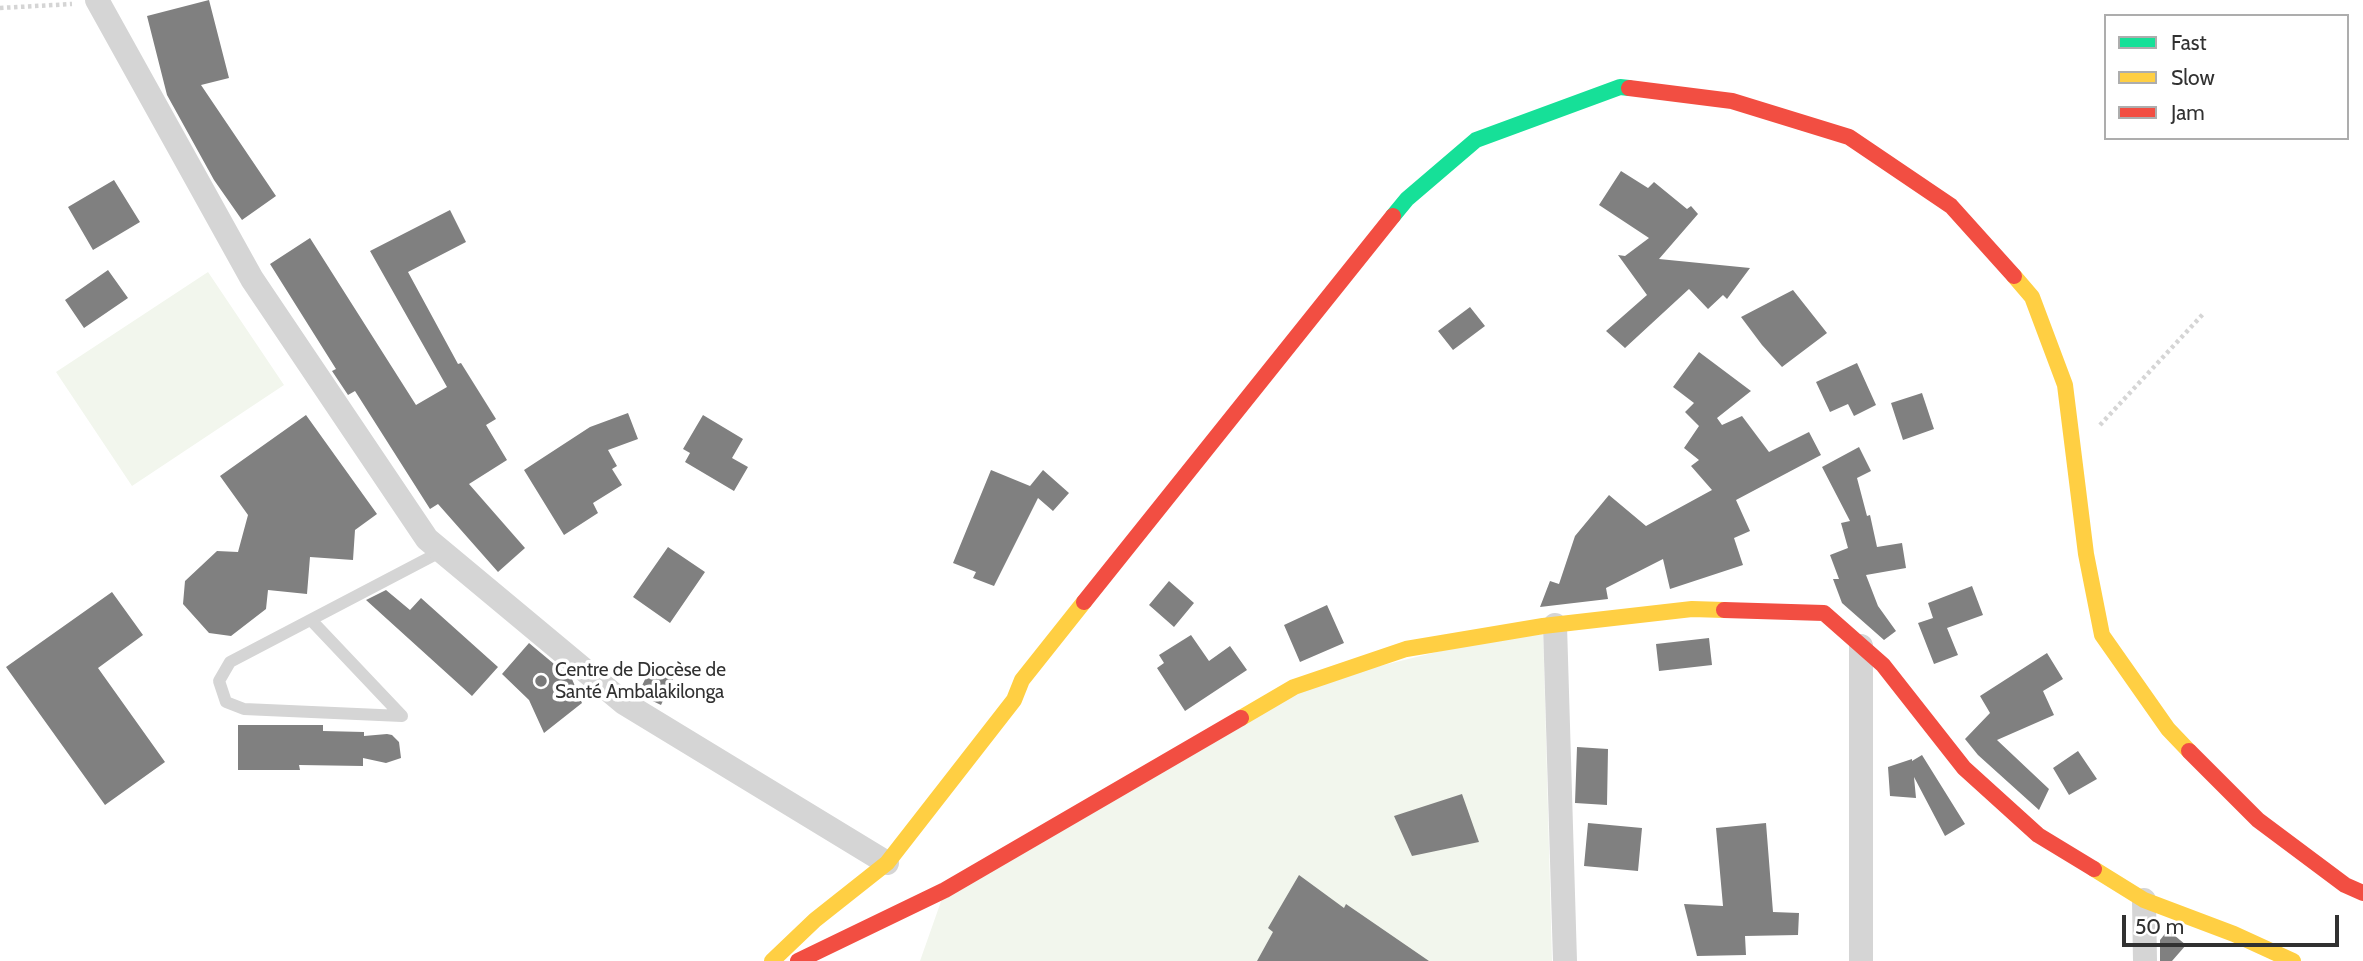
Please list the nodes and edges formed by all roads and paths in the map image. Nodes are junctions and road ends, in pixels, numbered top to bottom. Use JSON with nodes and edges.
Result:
{"nodes":[{"id":1,"x":1,"y":0,"type":"edge"},
{"id":2,"x":97,"y":1,"type":"edge"},
{"id":3,"x":3,"y":7,"type":"edge"},
{"id":4,"x":2204,"y":313,"type":"dead end"},
{"id":5,"x":2073,"y":453,"type":"junction"},
{"id":6,"x":442,"y":551,"type":"junction"},
{"id":7,"x":311,"y":620,"type":"junction"},
{"id":8,"x":1555,"y":625,"type":"junction"},
{"id":9,"x":1861,"y":646,"type":"junction"},
{"id":10,"x":887,"y":863,"type":"junction"},
{"id":11,"x":2363,"y":893,"type":"edge"},
{"id":12,"x":2144,"y":900,"type":"junction"},
{"id":13,"x":772,"y":961,"type":"edge"},
{"id":14,"x":798,"y":961,"type":"edge"},
{"id":15,"x":1565,"y":961,"type":"edge"},
{"id":16,"x":1861,"y":961,"type":"edge"},
{"id":17,"x":2145,"y":961,"type":"edge"},
{"id":18,"x":2293,"y":961,"type":"edge"}],
"edges":[{"from":1,"to":3,"type":"path"},
{"from":2,"to":3,"type":"path"},
{"from":2,"to":6,"type":"street"},
{"from":4,"to":5,"type":"path"},
{"from":5,"to":10,"type":"street"},
{"from":5,"to":11,"type":"street"},
{"from":6,"to":7,"type":"lane"},
{"from":6,"to":10,"type":"street"},
{"from":7,"to":7,"type":"lane"},
{"from":8,"to":9,"type":"street"},
{"from":8,"to":14,"type":"street"},
{"from":8,"to":15,"type":"street"},
{"from":9,"to":12,"type":"street"},
{"from":9,"to":16,"type":"street"},
{"from":10,"to":13,"type":"street"},
{"from":12,"to":17,"type":"street"},
{"from":12,"to":18,"type":"street"}]}
